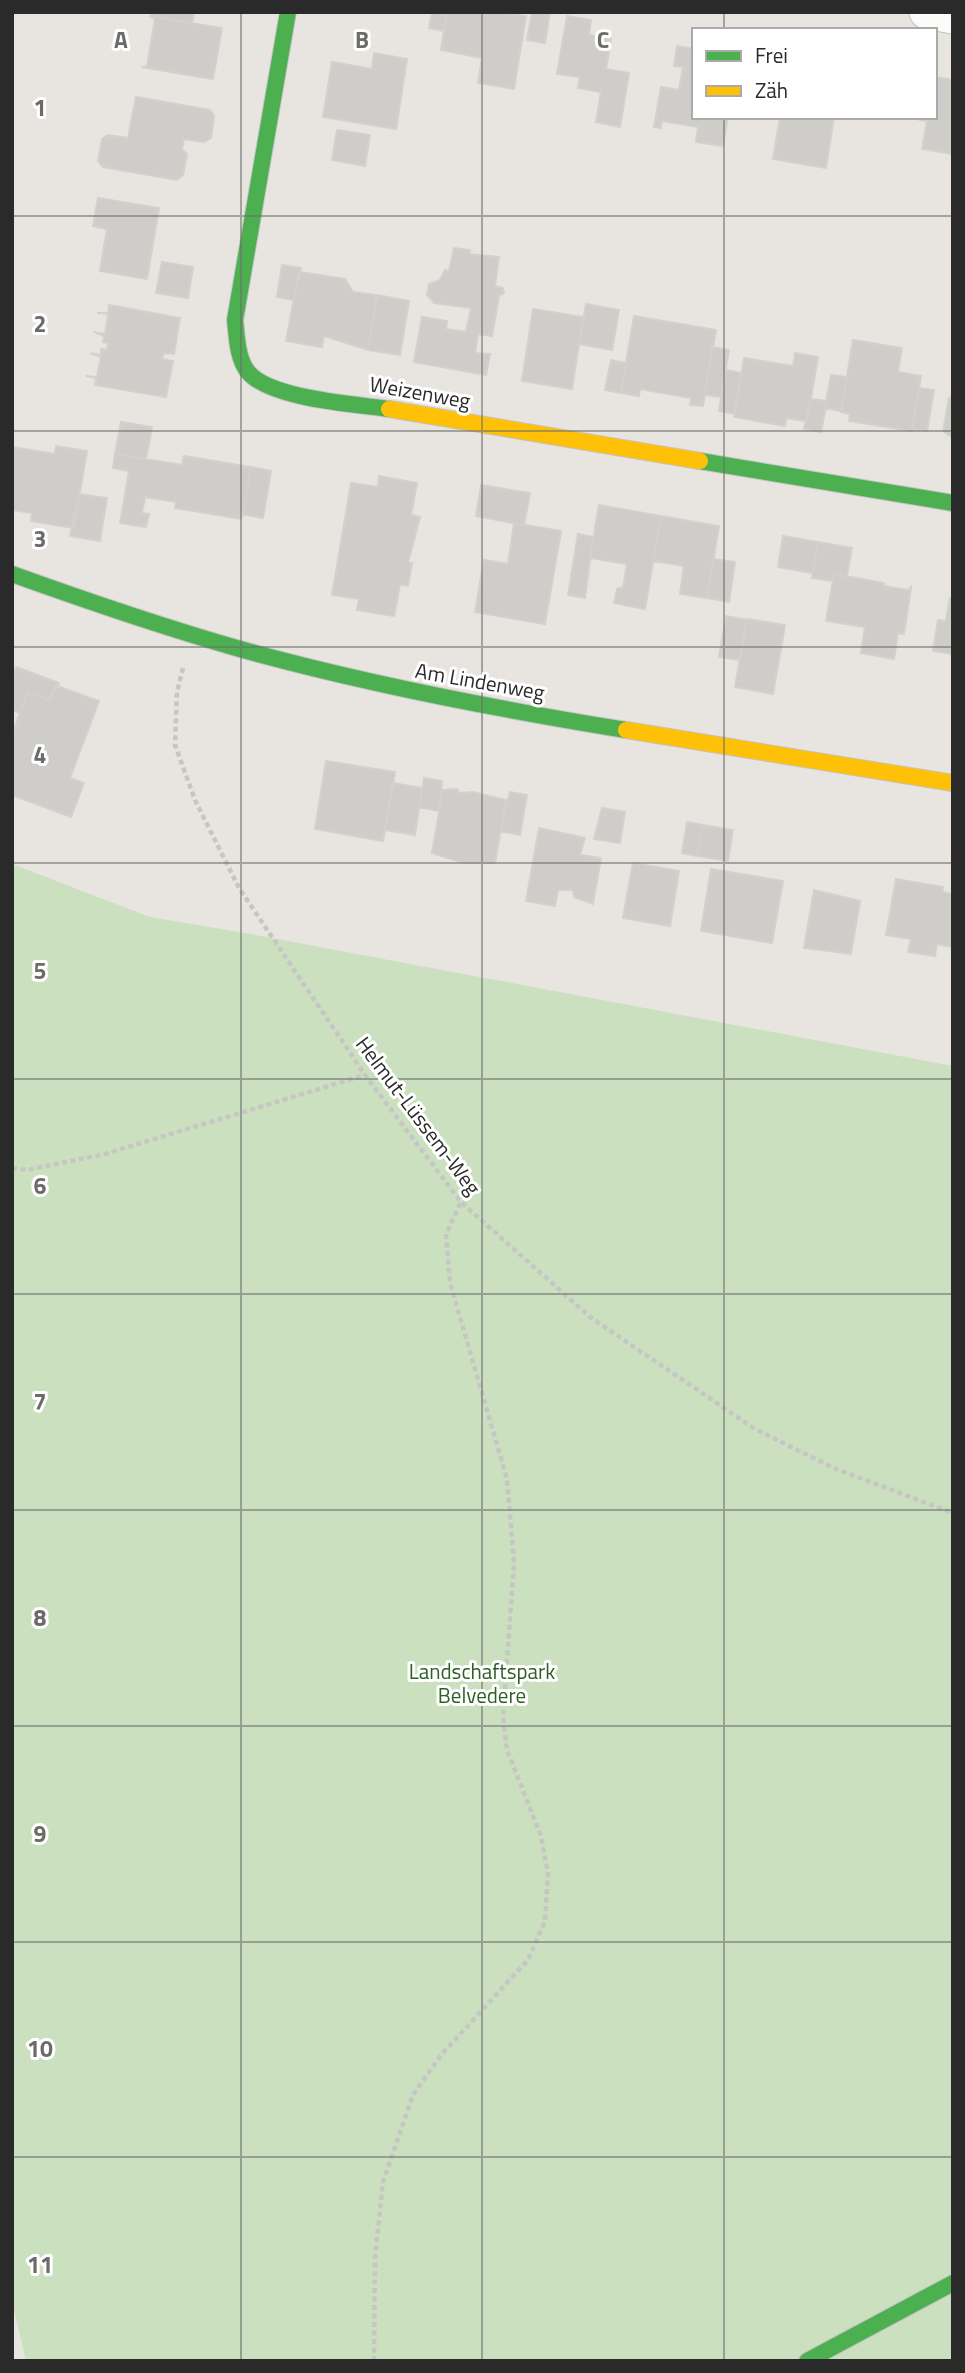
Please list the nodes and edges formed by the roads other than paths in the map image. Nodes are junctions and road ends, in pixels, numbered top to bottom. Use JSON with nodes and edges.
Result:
{"nodes":[{"id":1,"x":288,"y":12,"type":"edge"},
{"id":2,"x":926,"y":12,"type":"edge"},
{"id":3,"x":953,"y":17,"type":"edge"},
{"id":4,"x":953,"y":503,"type":"edge"},
{"id":5,"x":12,"y":574,"type":"edge"},
{"id":6,"x":953,"y":783,"type":"edge"},
{"id":7,"x":953,"y":2283,"type":"edge"},
{"id":8,"x":807,"y":2361,"type":"edge"}],
"edges":[{"from":1,"to":4,"type":"street","name":"Weizenweg"},
{"from":2,"to":3,"type":"street"},
{"from":5,"to":6,"type":"street","name":"Am Lindenweg"},
{"from":7,"to":8,"type":"street"}]}
